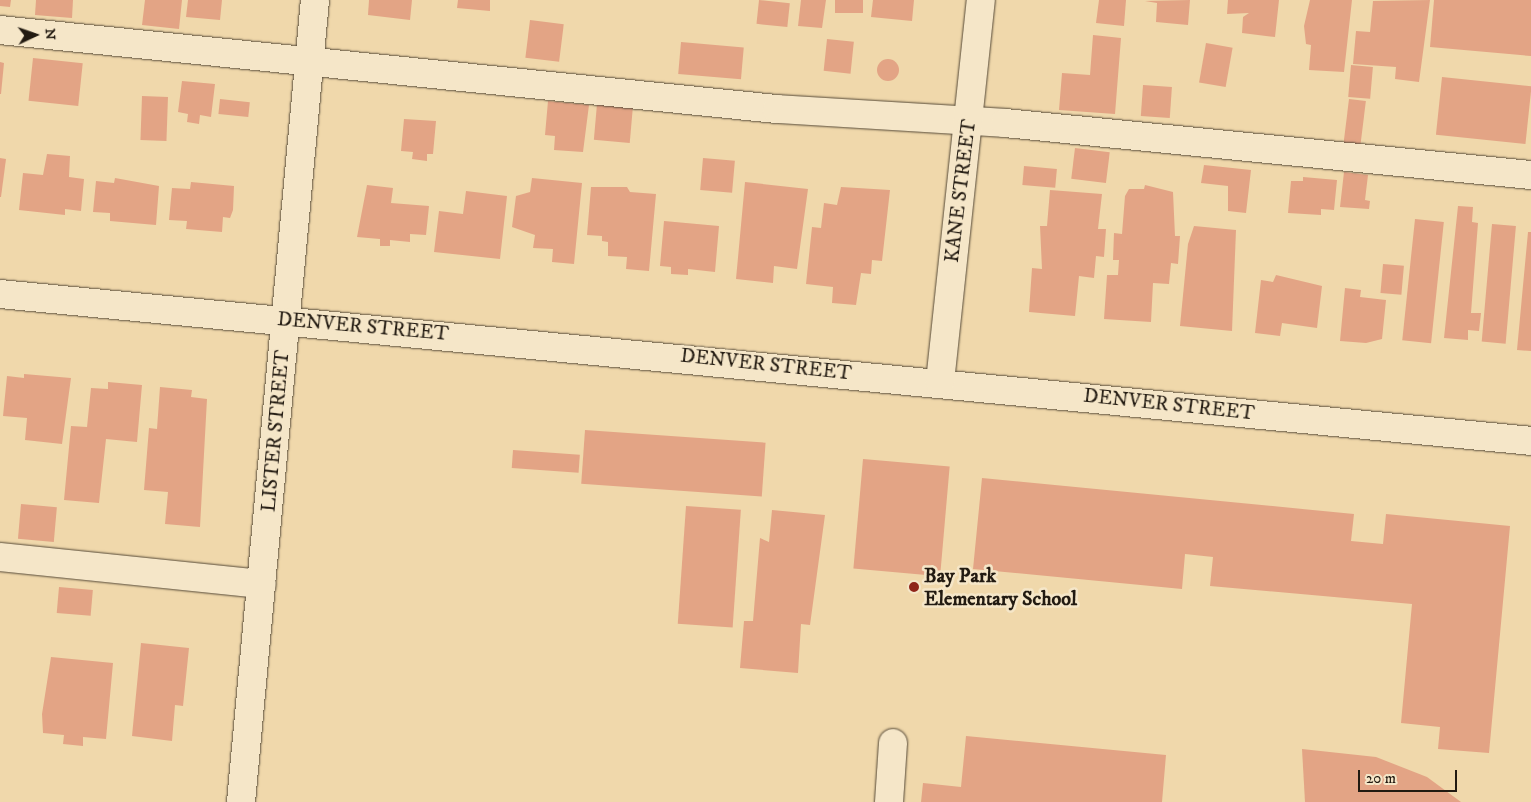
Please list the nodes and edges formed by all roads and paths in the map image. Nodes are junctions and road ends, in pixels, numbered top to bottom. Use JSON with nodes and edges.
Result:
{"nodes":[{"id":1,"x":315,"y":0,"type":"edge"},
{"id":2,"x":981,"y":0,"type":"edge"},
{"id":3,"x":0,"y":30,"type":"edge"},
{"id":4,"x":309,"y":59,"type":"junction"},
{"id":5,"x":969,"y":121,"type":"junction"},
{"id":6,"x":1531,"y":175,"type":"edge"},
{"id":7,"x":0,"y":294,"type":"edge"},
{"id":8,"x":286,"y":320,"type":"junction"},
{"id":9,"x":940,"y":382,"type":"junction"},
{"id":10,"x":1531,"y":441,"type":"edge"},
{"id":11,"x":0,"y":557,"type":"edge"},
{"id":12,"x":262,"y":584,"type":"junction"},
{"id":13,"x":893,"y":743,"type":"dead end"},
{"id":14,"x":241,"y":802,"type":"edge"},
{"id":15,"x":889,"y":802,"type":"edge"}],
"edges":[{"from":1,"to":4,"type":"street","name":"LISTER STREET"},
{"from":2,"to":5,"type":"street","name":"KANE STREET"},
{"from":3,"to":4,"type":"street"},
{"from":4,"to":5,"type":"street"},
{"from":4,"to":8,"type":"street","name":"LISTER STREET"},
{"from":5,"to":6,"type":"street"},
{"from":5,"to":9,"type":"street","name":"KANE STREET"},
{"from":7,"to":8,"type":"street","name":"DENVER STREET"},
{"from":8,"to":9,"type":"street","name":"DENVER STREET"},
{"from":8,"to":12,"type":"street","name":"LISTER STREET"},
{"from":9,"to":10,"type":"street","name":"DENVER STREET"},
{"from":11,"to":12,"type":"street"},
{"from":12,"to":14,"type":"street","name":"LISTER STREET"},
{"from":13,"to":15,"type":"street"}]}
